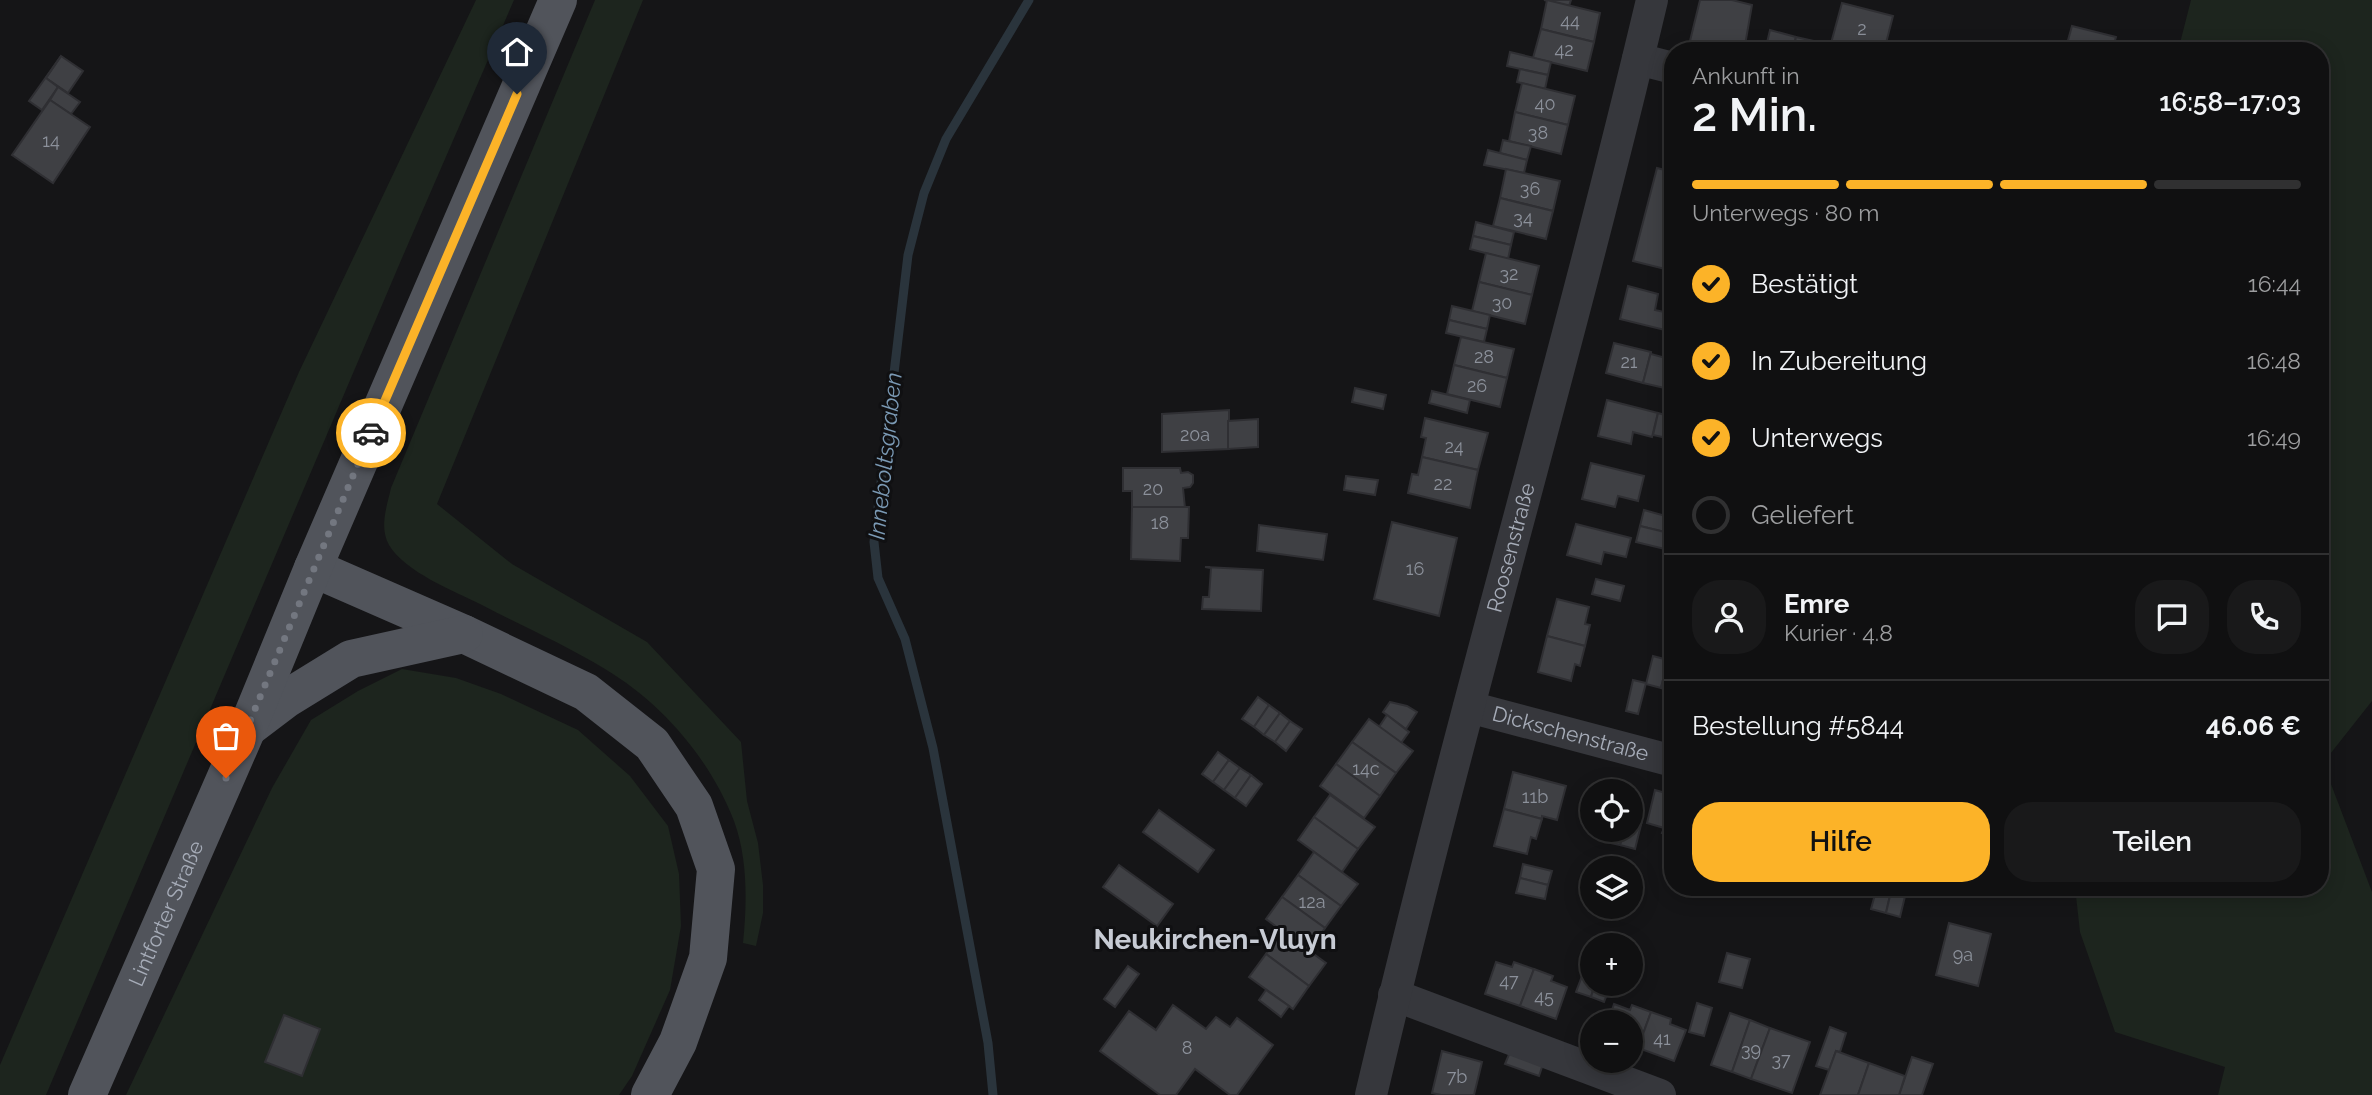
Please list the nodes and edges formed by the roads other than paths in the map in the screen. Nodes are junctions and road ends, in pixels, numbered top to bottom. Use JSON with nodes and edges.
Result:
{"nodes":[{"id":1,"x":558,"y":0,"type":"edge"},
{"id":2,"x":1652,"y":0,"type":"edge"},
{"id":3,"x":1638,"y":59,"type":"junction"},
{"id":4,"x":1664,"y":66,"type":"edge"},
{"id":5,"x":313,"y":568,"type":"junction"},
{"id":6,"x":464,"y":634,"type":"junction"},
{"id":7,"x":1469,"y":707,"type":"junction"},
{"id":8,"x":247,"y":729,"type":"junction"},
{"id":9,"x":1664,"y":759,"type":"edge"},
{"id":10,"x":1394,"y":995,"type":"junction"},
{"id":11,"x":87,"y":1095,"type":"edge"},
{"id":12,"x":650,"y":1095,"type":"edge"},
{"id":13,"x":1371,"y":1095,"type":"edge"},
{"id":14,"x":1660,"y":1095,"type":"edge"}],
"edges":[{"from":1,"to":5,"type":"main road","name":"Lintforter Straße"},
{"from":2,"to":3,"type":"street","name":"Roosenstraße"},
{"from":3,"to":4,"type":"street"},
{"from":3,"to":7,"type":"street","name":"Roosenstraße"},
{"from":5,"to":6,"type":"main road"},
{"from":5,"to":8,"type":"main road","name":"Lintforter Straße"},
{"from":6,"to":8,"type":"main road"},
{"from":6,"to":12,"type":"main road"},
{"from":7,"to":9,"type":"street","name":"Dickschenstraße"},
{"from":7,"to":10,"type":"street","name":"Roosenstraße"},
{"from":8,"to":11,"type":"main road","name":"Lintforter Straße"},
{"from":10,"to":13,"type":"street","name":"Roosenstraße"},
{"from":10,"to":14,"type":"street"}]}
